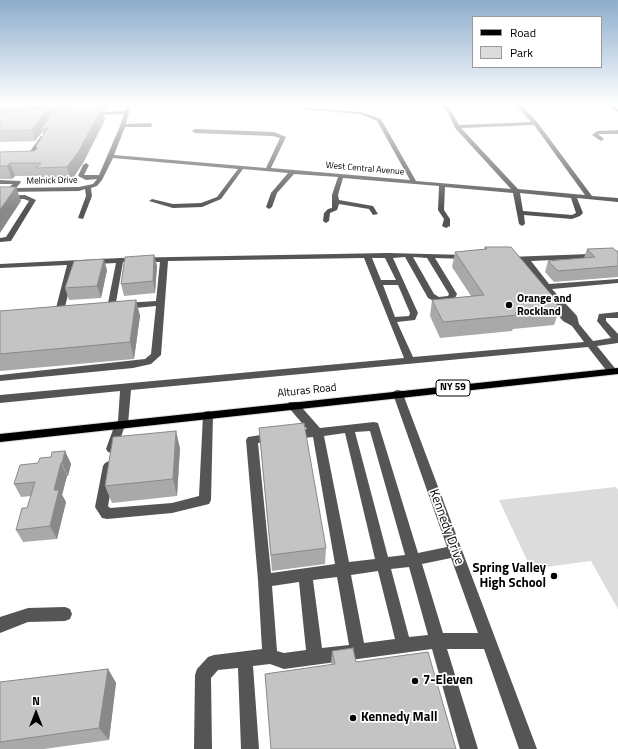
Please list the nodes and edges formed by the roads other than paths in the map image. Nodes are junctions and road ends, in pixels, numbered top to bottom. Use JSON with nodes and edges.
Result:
{"nodes":[{"id":1,"x":42,"y":139,"type":"edge"},
{"id":2,"x":118,"y":139,"type":"edge"},
{"id":3,"x":283,"y":139,"type":"edge"},
{"id":4,"x":390,"y":139,"type":"edge"},
{"id":5,"x":468,"y":139,"type":"edge"},
{"id":6,"x":547,"y":139,"type":"edge"},
{"id":7,"x":0,"y":155,"type":"edge"},
{"id":8,"x":111,"y":156,"type":"junction"},
{"id":9,"x":19,"y":161,"type":"edge"},
{"id":10,"x":0,"y":162,"type":"edge"},
{"id":11,"x":86,"y":165,"type":"dead end"},
{"id":12,"x":242,"y":167,"type":"junction"},
{"id":13,"x":268,"y":169,"type":"junction"},
{"id":14,"x":292,"y":172,"type":"junction"},
{"id":15,"x":341,"y":176,"type":"junction"},
{"id":16,"x":101,"y":177,"type":"junction"},
{"id":17,"x":0,"y":182,"type":"edge"},
{"id":18,"x":414,"y":182,"type":"junction"},
{"id":19,"x":442,"y":185,"type":"junction"},
{"id":20,"x":88,"y":188,"type":"junction"},
{"id":21,"x":0,"y":190,"type":"edge"},
{"id":22,"x":10,"y":190,"type":"junction"},
{"id":23,"x":516,"y":191,"type":"junction"},
{"id":24,"x":573,"y":196,"type":"junction"},
{"id":25,"x":590,"y":197,"type":"junction"},
{"id":26,"x":0,"y":198,"type":"edge"},
{"id":27,"x":618,"y":200,"type":"edge"},
{"id":28,"x":152,"y":201,"type":"dead end"},
{"id":29,"x":336,"y":202,"type":"junction"},
{"id":30,"x":269,"y":207,"type":"dead end"},
{"id":31,"x":520,"y":213,"type":"junction"},
{"id":32,"x":376,"y":214,"type":"dead end"},
{"id":33,"x":81,"y":218,"type":"dead end"},
{"id":34,"x":326,"y":221,"type":"dead end"},
{"id":35,"x":522,"y":224,"type":"dead end"},
{"id":36,"x":446,"y":226,"type":"dead end"},
{"id":37,"x":0,"y":240,"type":"edge"},
{"id":38,"x":388,"y":255,"type":"junction"},
{"id":39,"x":408,"y":255,"type":"junction"},
{"id":40,"x":618,"y":255,"type":"edge"},
{"id":41,"x":366,"y":256,"type":"junction"},
{"id":42,"x":430,"y":256,"type":"junction"},
{"id":43,"x":477,"y":258,"type":"edge"},
{"id":44,"x":501,"y":258,"type":"edge"},
{"id":45,"x":120,"y":260,"type":"junction"},
{"id":46,"x":164,"y":260,"type":"junction"},
{"id":47,"x":525,"y":260,"type":"junction"},
{"id":48,"x":72,"y":262,"type":"junction"},
{"id":49,"x":0,"y":266,"type":"edge"},
{"id":50,"x":618,"y":281,"type":"edge"},
{"id":51,"x":401,"y":282,"type":"junction"},
{"id":52,"x":378,"y":283,"type":"junction"},
{"id":53,"x":546,"y":287,"type":"junction"},
{"id":54,"x":160,"y":303,"type":"junction"},
{"id":55,"x":82,"y":310,"type":"edge"},
{"id":56,"x":618,"y":315,"type":"edge"},
{"id":57,"x":392,"y":320,"type":"junction"},
{"id":58,"x":618,"y":340,"type":"edge"},
{"id":59,"x":591,"y":344,"type":"junction"},
{"id":60,"x":410,"y":361,"type":"junction"},
{"id":61,"x":615,"y":372,"type":"edge"},
{"id":62,"x":0,"y":378,"type":"edge"},
{"id":63,"x":126,"y":387,"type":"junction"},
{"id":64,"x":398,"y":394,"type":"junction"},
{"id":65,"x":0,"y":399,"type":"edge"},
{"id":66,"x":294,"y":405,"type":"junction"},
{"id":67,"x":208,"y":415,"type":"junction"},
{"id":68,"x":121,"y":424,"type":"junction"},
{"id":69,"x":349,"y":429,"type":"junction"},
{"id":70,"x":318,"y":432,"type":"junction"},
{"id":71,"x":0,"y":438,"type":"edge"},
{"id":72,"x":455,"y":551,"type":"junction"},
{"id":73,"x":413,"y":560,"type":"junction"},
{"id":74,"x":383,"y":564,"type":"junction"},
{"id":75,"x":341,"y":567,"type":"junction"},
{"id":76,"x":305,"y":575,"type":"junction"},
{"id":77,"x":268,"y":580,"type":"junction"},
{"id":78,"x":65,"y":614,"type":"dead end"},
{"id":79,"x":0,"y":625,"type":"edge"},
{"id":80,"x":438,"y":641,"type":"junction"},
{"id":81,"x":488,"y":642,"type":"junction"},
{"id":82,"x":404,"y":646,"type":"junction"},
{"id":83,"x":358,"y":652,"type":"junction"},
{"id":84,"x":270,"y":656,"type":"junction"},
{"id":85,"x":315,"y":657,"type":"junction"},
{"id":86,"x":245,"y":659,"type":"junction"},
{"id":87,"x":203,"y":749,"type":"edge"},
{"id":88,"x":250,"y":749,"type":"edge"},
{"id":89,"x":469,"y":749,"type":"edge"},
{"id":90,"x":528,"y":749,"type":"edge"}],
"edges":[{"from":1,"to":7,"type":"street"},
{"from":2,"to":8,"type":"street","name":"Melnick Drive"},
{"from":3,"to":13,"type":"street"},
{"from":4,"to":18,"type":"street"},
{"from":5,"to":23,"type":"street"},
{"from":6,"to":25,"type":"street"},
{"from":8,"to":12,"type":"street","name":"West Central Avenue"},
{"from":8,"to":16,"type":"street","name":"Melnick Drive"},
{"from":9,"to":10,"type":"street"},
{"from":11,"to":16,"type":"street"},
{"from":12,"to":13,"type":"street","name":"West Central Avenue"},
{"from":12,"to":28,"type":"street"},
{"from":13,"to":14,"type":"street","name":"West Central Avenue"},
{"from":14,"to":15,"type":"street","name":"West Central Avenue"},
{"from":14,"to":30,"type":"street"},
{"from":15,"to":18,"type":"street","name":"West Central Avenue"},
{"from":15,"to":29,"type":"street"},
{"from":16,"to":20,"type":"street","name":"Melnick Drive"},
{"from":17,"to":22,"type":"street"},
{"from":18,"to":19,"type":"street","name":"West Central Avenue"},
{"from":19,"to":23,"type":"street","name":"West Central Avenue"},
{"from":19,"to":36,"type":"street"},
{"from":20,"to":22,"type":"street","name":"Melnick Drive"},
{"from":20,"to":33,"type":"street"},
{"from":21,"to":22,"type":"street","name":"Melnick Drive"},
{"from":23,"to":24,"type":"street","name":"West Central Avenue"},
{"from":23,"to":31,"type":"street"},
{"from":24,"to":25,"type":"street","name":"West Central Avenue"},
{"from":24,"to":31,"type":"street"},
{"from":25,"to":27,"type":"street","name":"West Central Avenue"},
{"from":26,"to":37,"type":"street"},
{"from":29,"to":32,"type":"street"},
{"from":29,"to":34,"type":"street"},
{"from":31,"to":35,"type":"street"},
{"from":38,"to":39,"type":"street"},
{"from":38,"to":41,"type":"street"},
{"from":38,"to":51,"type":"street"},
{"from":39,"to":42,"type":"street"},
{"from":39,"to":42,"type":"street"},
{"from":40,"to":47,"type":"street"},
{"from":41,"to":46,"type":"street"},
{"from":41,"to":52,"type":"street"},
{"from":42,"to":43,"type":"street"},
{"from":44,"to":47,"type":"street"},
{"from":45,"to":46,"type":"street"},
{"from":45,"to":48,"type":"street"},
{"from":45,"to":54,"type":"street"},
{"from":46,"to":54,"type":"street"},
{"from":47,"to":53,"type":"street"},
{"from":48,"to":49,"type":"street"},
{"from":48,"to":55,"type":"street"},
{"from":50,"to":53,"type":"street"},
{"from":51,"to":52,"type":"street"},
{"from":51,"to":57,"type":"street"},
{"from":52,"to":57,"type":"street"},
{"from":53,"to":59,"type":"street"},
{"from":54,"to":62,"type":"street"},
{"from":56,"to":58,"type":"street"},
{"from":57,"to":60,"type":"street"},
{"from":58,"to":59,"type":"street"},
{"from":59,"to":60,"type":"street"},
{"from":59,"to":61,"type":"street"},
{"from":60,"to":63,"type":"street"},
{"from":61,"to":64,"type":"main road","name":"Alturas Road","number":"NY 59"},
{"from":63,"to":65,"type":"street"},
{"from":63,"to":68,"type":"street"},
{"from":64,"to":66,"type":"main road","name":"Alturas Road","number":"NY 59"},
{"from":64,"to":72,"type":"street","name":"Kennedy Drive"},
{"from":66,"to":67,"type":"main road","name":"Alturas Road","number":"NY 59"},
{"from":66,"to":70,"type":"street"},
{"from":67,"to":68,"type":"main road","name":"Alturas Road","number":"NY 59"},
{"from":67,"to":68,"type":"street"},
{"from":68,"to":71,"type":"main road","name":"Alturas Road","number":"NY 59"},
{"from":69,"to":70,"type":"street"},
{"from":69,"to":73,"type":"street"},
{"from":69,"to":74,"type":"street"},
{"from":70,"to":75,"type":"street"},
{"from":70,"to":77,"type":"street"},
{"from":72,"to":73,"type":"street"},
{"from":72,"to":81,"type":"street","name":"Kennedy Drive"},
{"from":73,"to":74,"type":"street"},
{"from":73,"to":80,"type":"street"},
{"from":74,"to":75,"type":"street"},
{"from":74,"to":82,"type":"street"},
{"from":75,"to":76,"type":"street"},
{"from":75,"to":77,"type":"street"},
{"from":75,"to":83,"type":"street"},
{"from":76,"to":77,"type":"street"},
{"from":76,"to":85,"type":"street"},
{"from":77,"to":84,"type":"street"},
{"from":78,"to":79,"type":"street"},
{"from":80,"to":81,"type":"street"},
{"from":80,"to":82,"type":"street"},
{"from":80,"to":89,"type":"street"},
{"from":81,"to":90,"type":"street","name":"Kennedy Drive"},
{"from":82,"to":83,"type":"street"},
{"from":83,"to":85,"type":"street"},
{"from":84,"to":85,"type":"street"},
{"from":84,"to":86,"type":"street"},
{"from":86,"to":87,"type":"street"},
{"from":86,"to":88,"type":"street"}]}
